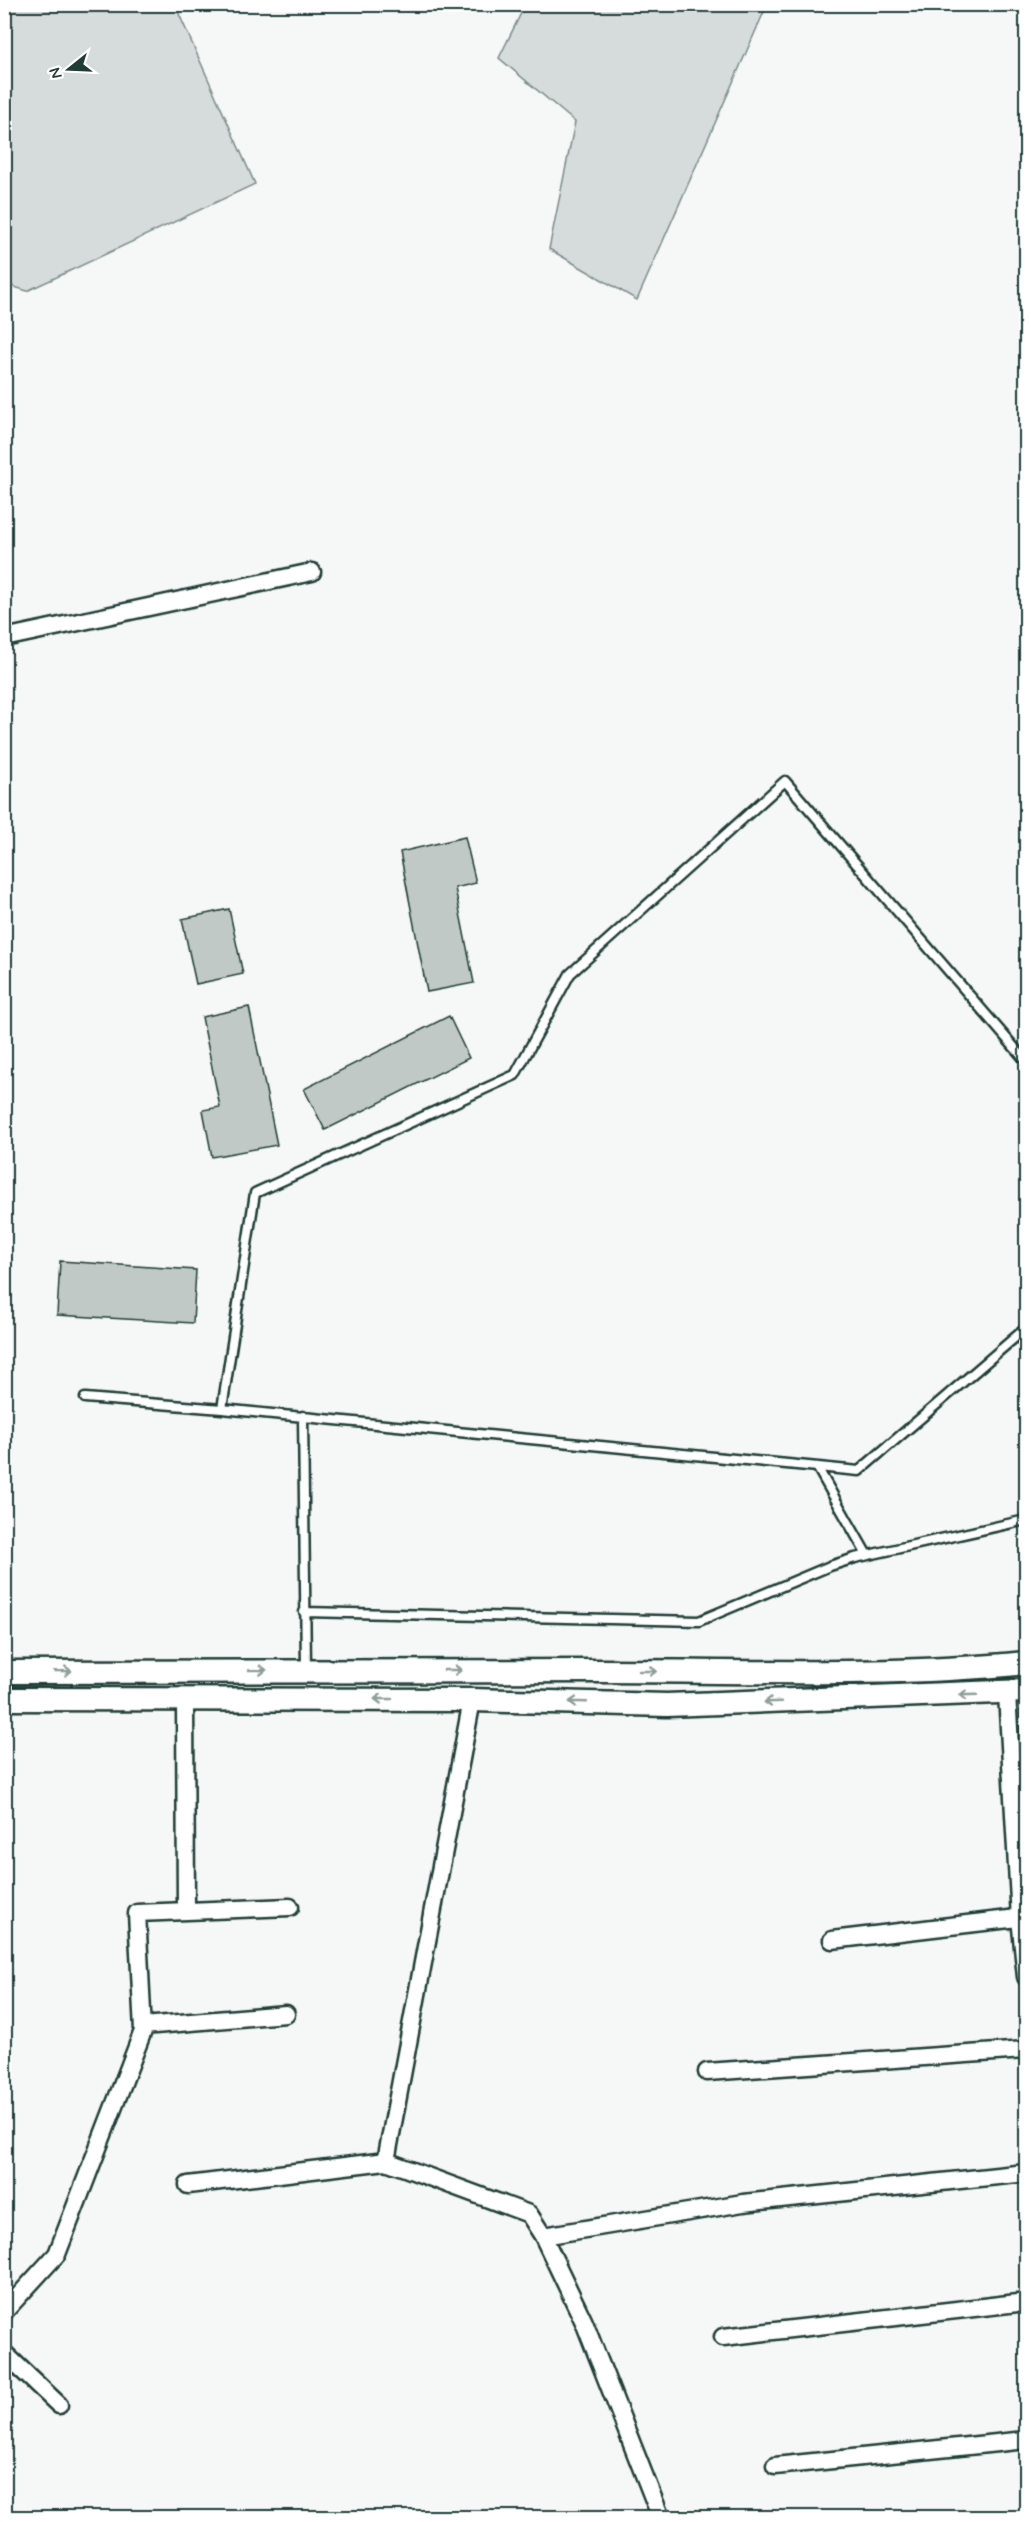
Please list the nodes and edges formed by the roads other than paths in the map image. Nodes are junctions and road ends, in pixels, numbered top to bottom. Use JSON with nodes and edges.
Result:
{"nodes":[{"id":1,"x":312,"y":572,"type":"dead end"},
{"id":2,"x":4,"y":639,"type":"edge"},
{"id":3,"x":1026,"y":1061,"type":"edge"},
{"id":4,"x":1026,"y":1328,"type":"edge"},
{"id":5,"x":85,"y":1398,"type":"dead end"},
{"id":6,"x":222,"y":1409,"type":"junction"},
{"id":7,"x":303,"y":1416,"type":"junction"},
{"id":8,"x":818,"y":1467,"type":"junction"},
{"id":9,"x":1026,"y":1520,"type":"edge"},
{"id":10,"x":867,"y":1555,"type":"junction"},
{"id":11,"x":304,"y":1612,"type":"junction"},
{"id":12,"x":1026,"y":1663,"type":"edge"},
{"id":13,"x":306,"y":1669,"type":"junction"},
{"id":14,"x":4,"y":1672,"type":"edge"},
{"id":15,"x":1017,"y":1693,"type":"edge"},
{"id":16,"x":185,"y":1698,"type":"junction"},
{"id":17,"x":4,"y":1699,"type":"edge"},
{"id":18,"x":472,"y":1700,"type":"junction"},
{"id":19,"x":290,"y":1907,"type":"dead end"},
{"id":20,"x":186,"y":1911,"type":"junction"},
{"id":21,"x":1023,"y":1918,"type":"edge"},
{"id":22,"x":832,"y":1940,"type":"dead end"},
{"id":23,"x":1026,"y":1977,"type":"edge"},
{"id":24,"x":286,"y":2014,"type":"dead end"},
{"id":25,"x":143,"y":2026,"type":"junction"},
{"id":26,"x":1026,"y":2050,"type":"edge"},
{"id":27,"x":707,"y":2073,"type":"dead end"},
{"id":28,"x":386,"y":2161,"type":"junction"},
{"id":29,"x":1026,"y":2173,"type":"edge"},
{"id":30,"x":188,"y":2185,"type":"dead end"},
{"id":31,"x":543,"y":2236,"type":"junction"},
{"id":32,"x":1026,"y":2302,"type":"edge"},
{"id":33,"x":4,"y":2312,"type":"edge"},
{"id":34,"x":723,"y":2337,"type":"dead end"},
{"id":35,"x":4,"y":2353,"type":"edge"},
{"id":36,"x":59,"y":2405,"type":"dead end"},
{"id":37,"x":1026,"y":2439,"type":"edge"},
{"id":38,"x":775,"y":2466,"type":"dead end"},
{"id":39,"x":661,"y":2517,"type":"edge"}],
"edges":[{"from":1,"to":2,"type":"street"},
{"from":3,"to":6,"type":"lane"},
{"from":4,"to":8,"type":"lane"},
{"from":5,"to":6,"type":"lane"},
{"from":6,"to":7,"type":"lane"},
{"from":7,"to":8,"type":"lane"},
{"from":7,"to":11,"type":"lane"},
{"from":8,"to":10,"type":"lane"},
{"from":9,"to":10,"type":"lane"},
{"from":10,"to":11,"type":"lane"},
{"from":11,"to":13,"type":"lane"},
{"from":13,"to":12,"type":"main road","one_way":true},
{"from":14,"to":13,"type":"main road","one_way":true},
{"from":15,"to":18,"type":"main road","one_way":true},
{"from":15,"to":21,"type":"street"},
{"from":16,"to":17,"type":"main road"},
{"from":18,"to":16,"type":"main road","one_way":true},
{"from":16,"to":20,"type":"street"},
{"from":18,"to":28,"type":"street"},
{"from":19,"to":20,"type":"street"},
{"from":20,"to":25,"type":"street"},
{"from":21,"to":22,"type":"street"},
{"from":21,"to":23,"type":"street"},
{"from":24,"to":25,"type":"street"},
{"from":25,"to":33,"type":"street"},
{"from":26,"to":27,"type":"street"},
{"from":28,"to":30,"type":"street"},
{"from":28,"to":31,"type":"street"},
{"from":29,"to":31,"type":"street"},
{"from":31,"to":39,"type":"street"},
{"from":32,"to":34,"type":"street"},
{"from":35,"to":36,"type":"street"},
{"from":37,"to":38,"type":"street"}]}
